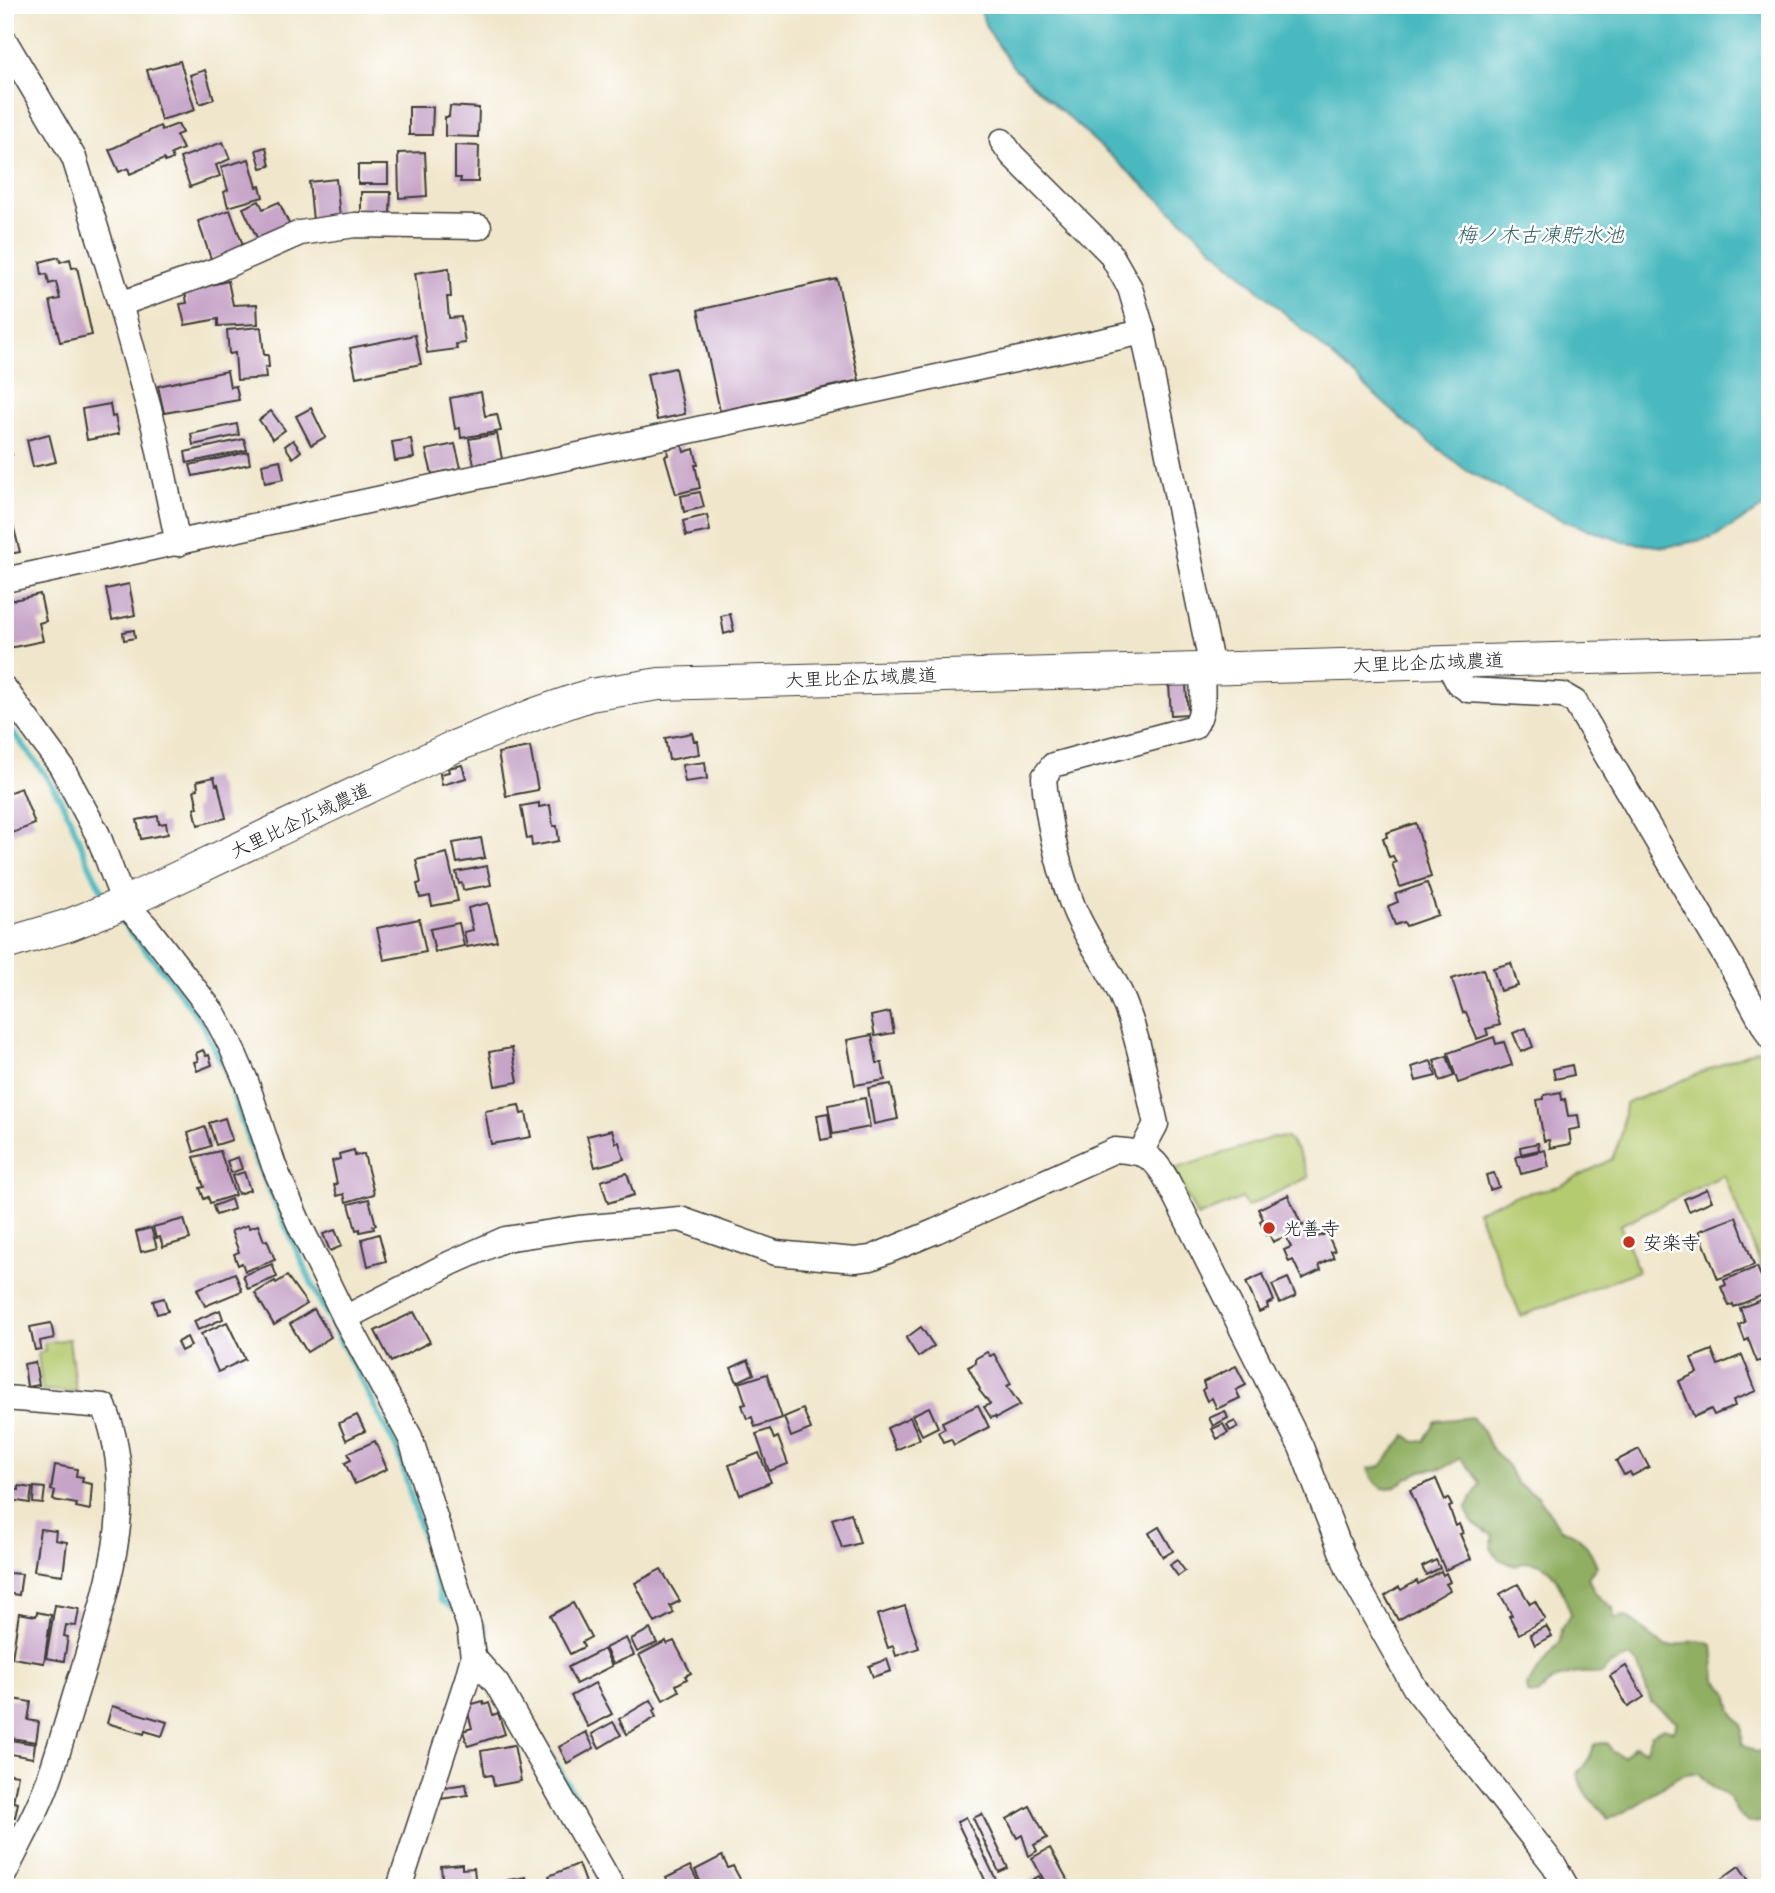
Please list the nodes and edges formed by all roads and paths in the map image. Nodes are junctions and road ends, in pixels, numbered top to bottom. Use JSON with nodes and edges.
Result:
{"nodes":[{"id":1,"x":5,"y":41,"type":"edge"},
{"id":2,"x":1002,"y":141,"type":"dead end"},
{"id":3,"x":479,"y":227,"type":"dead end"},
{"id":4,"x":120,"y":304,"type":"junction"},
{"id":5,"x":1143,"y":332,"type":"junction"},
{"id":6,"x":178,"y":544,"type":"junction"},
{"id":7,"x":5,"y":580,"type":"edge"},
{"id":8,"x":1770,"y":653,"type":"edge"},
{"id":9,"x":1447,"y":662,"type":"junction"},
{"id":10,"x":1207,"y":668,"type":"junction"},
{"id":11,"x":5,"y":689,"type":"edge"},
{"id":12,"x":124,"y":903,"type":"junction"},
{"id":13,"x":5,"y":944,"type":"edge"},
{"id":14,"x":1770,"y":1037,"type":"edge"},
{"id":15,"x":1142,"y":1152,"type":"junction"},
{"id":16,"x":345,"y":1318,"type":"junction"},
{"id":17,"x":5,"y":1398,"type":"edge"},
{"id":18,"x":472,"y":1657,"type":"junction"},
{"id":19,"x":5,"y":1873,"type":"edge"},
{"id":20,"x":399,"y":1888,"type":"edge"},
{"id":21,"x":613,"y":1888,"type":"edge"},
{"id":22,"x":1567,"y":1888,"type":"edge"}],
"edges":[{"from":1,"to":4,"type":"street"},
{"from":2,"to":5,"type":"street"},
{"from":3,"to":4,"type":"street"},
{"from":4,"to":6,"type":"street"},
{"from":5,"to":6,"type":"street"},
{"from":5,"to":10,"type":"street"},
{"from":6,"to":7,"type":"street"},
{"from":8,"to":9,"type":"street","name":"大里比企広域農道"},
{"from":9,"to":10,"type":"street","name":"大里比企広域農道"},
{"from":9,"to":14,"type":"street"},
{"from":10,"to":12,"type":"street","name":"大里比企広域農道"},
{"from":10,"to":15,"type":"street"},
{"from":11,"to":12,"type":"street"},
{"from":12,"to":13,"type":"street","name":"大里比企広域農道"},
{"from":12,"to":16,"type":"street"},
{"from":15,"to":16,"type":"street"},
{"from":15,"to":22,"type":"street"},
{"from":16,"to":18,"type":"street"},
{"from":17,"to":19,"type":"street"},
{"from":18,"to":20,"type":"street"},
{"from":18,"to":21,"type":"street"}]}
